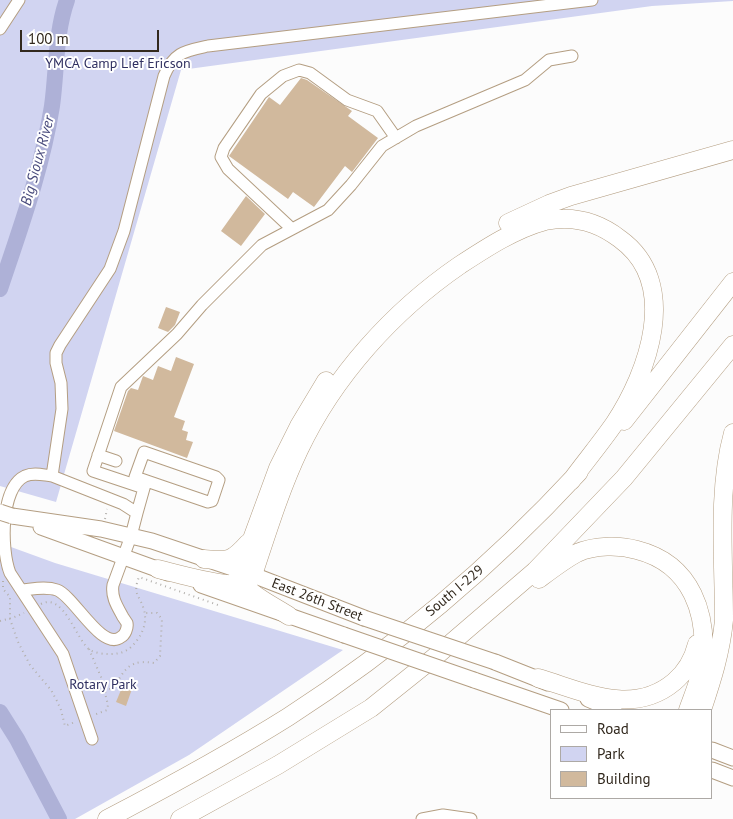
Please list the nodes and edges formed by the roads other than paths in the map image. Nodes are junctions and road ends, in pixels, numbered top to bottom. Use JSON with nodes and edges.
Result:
{"nodes":[{"id":1,"x":19,"y":0,"type":"edge"},
{"id":2,"x":592,"y":0,"type":"edge"},
{"id":3,"x":0,"y":29,"type":"edge"},
{"id":4,"x":572,"y":56,"type":"dead end"},
{"id":5,"x":396,"y":138,"type":"junction"},
{"id":6,"x":733,"y":150,"type":"edge"},
{"id":7,"x":292,"y":229,"type":"junction"},
{"id":8,"x":733,"y":282,"type":"edge"},
{"id":9,"x":733,"y":345,"type":"edge"},
{"id":10,"x":733,"y":433,"type":"edge"},
{"id":11,"x":98,"y":455,"type":"junction"},
{"id":12,"x":116,"y":461,"type":"dead end"},
{"id":13,"x":93,"y":471,"type":"junction"},
{"id":14,"x":52,"y":476,"type":"junction"},
{"id":15,"x":571,"y":481,"type":"junction"},
{"id":16,"x":145,"y":484,"type":"junction"},
{"id":17,"x":83,"y":490,"type":"junction"},
{"id":18,"x":137,"y":513,"type":"junction"},
{"id":19,"x":6,"y":514,"type":"edge"},
{"id":20,"x":253,"y":534,"type":"junction"},
{"id":21,"x":131,"y":536,"type":"junction"},
{"id":22,"x":124,"y":557,"type":"junction"},
{"id":23,"x":204,"y":559,"type":"junction"},
{"id":24,"x":158,"y":569,"type":"junction"},
{"id":25,"x":245,"y":577,"type":"junction"},
{"id":26,"x":22,"y":590,"type":"junction"},
{"id":27,"x":289,"y":616,"type":"junction"},
{"id":28,"x":701,"y":618,"type":"junction"},
{"id":29,"x":473,"y":624,"type":"junction"},
{"id":30,"x":538,"y":678,"type":"junction"},
{"id":31,"x":558,"y":709,"type":"edge"},
{"id":32,"x":612,"y":709,"type":"edge"},
{"id":33,"x":688,"y":709,"type":"edge"},
{"id":34,"x":702,"y":709,"type":"edge"},
{"id":35,"x":92,"y":739,"type":"dead end"},
{"id":36,"x":713,"y":750,"type":"edge"},
{"id":37,"x":733,"y":758,"type":"edge"},
{"id":38,"x":713,"y":770,"type":"edge"},
{"id":39,"x":733,"y":778,"type":"edge"},
{"id":40,"x":456,"y":817,"type":"edge"},
{"id":41,"x":106,"y":819,"type":"edge"},
{"id":42,"x":180,"y":819,"type":"edge"},
{"id":43,"x":422,"y":819,"type":"edge"},
{"id":44,"x":471,"y":819,"type":"edge"}],
"edges":[{"from":1,"to":3,"type":"street"},
{"from":2,"to":14,"type":"street"},
{"from":4,"to":5,"type":"street"},
{"from":5,"to":7,"type":"street"},
{"from":5,"to":7,"type":"street"},
{"from":6,"to":20,"type":"highway"},
{"from":7,"to":11,"type":"street"},
{"from":8,"to":15,"type":"highway","name":"South I-229"},
{"from":9,"to":29,"type":"highway"},
{"from":10,"to":34,"type":"highway"},
{"from":11,"to":12,"type":"street"},
{"from":11,"to":13,"type":"street"},
{"from":13,"to":16,"type":"street"},
{"from":13,"to":17,"type":"street"},
{"from":14,"to":17,"type":"street"},
{"from":14,"to":26,"type":"street"},
{"from":15,"to":25,"type":"highway"},
{"from":15,"to":41,"type":"highway","name":"South I-229"},
{"from":16,"to":16,"type":"street"},
{"from":16,"to":18,"type":"street"},
{"from":17,"to":18,"type":"street"},
{"from":18,"to":21,"type":"street"},
{"from":19,"to":21,"type":"main road","name":"East 26th Street"},
{"from":19,"to":22,"type":"main road","name":"East 26th Street"},
{"from":20,"to":23,"type":"highway"},
{"from":20,"to":25,"type":"highway"},
{"from":21,"to":22,"type":"street"},
{"from":21,"to":23,"type":"main road","name":"East 26th Street"},
{"from":22,"to":24,"type":"main road","name":"East 26th Street"},
{"from":22,"to":26,"type":"street"},
{"from":23,"to":25,"type":"main road","name":"East 26th Street"},
{"from":24,"to":25,"type":"highway"},
{"from":24,"to":27,"type":"main road","name":"East 26th Street"},
{"from":25,"to":27,"type":"highway"},
{"from":25,"to":30,"type":"main road","name":"East 26th Street","bridge":true},
{"from":26,"to":35,"type":"street"},
{"from":27,"to":31,"type":"main road","name":"East 26th Street","bridge":true},
{"from":28,"to":29,"type":"highway"},
{"from":28,"to":30,"type":"highway"},
{"from":28,"to":33,"type":"highway"},
{"from":29,"to":42,"type":"highway"},
{"from":30,"to":32,"type":"main road","name":"East 26th Street"},
{"from":36,"to":37,"type":"main road"},
{"from":38,"to":39,"type":"main road"},
{"from":40,"to":43,"type":"street"},
{"from":40,"to":44,"type":"street"}]}
